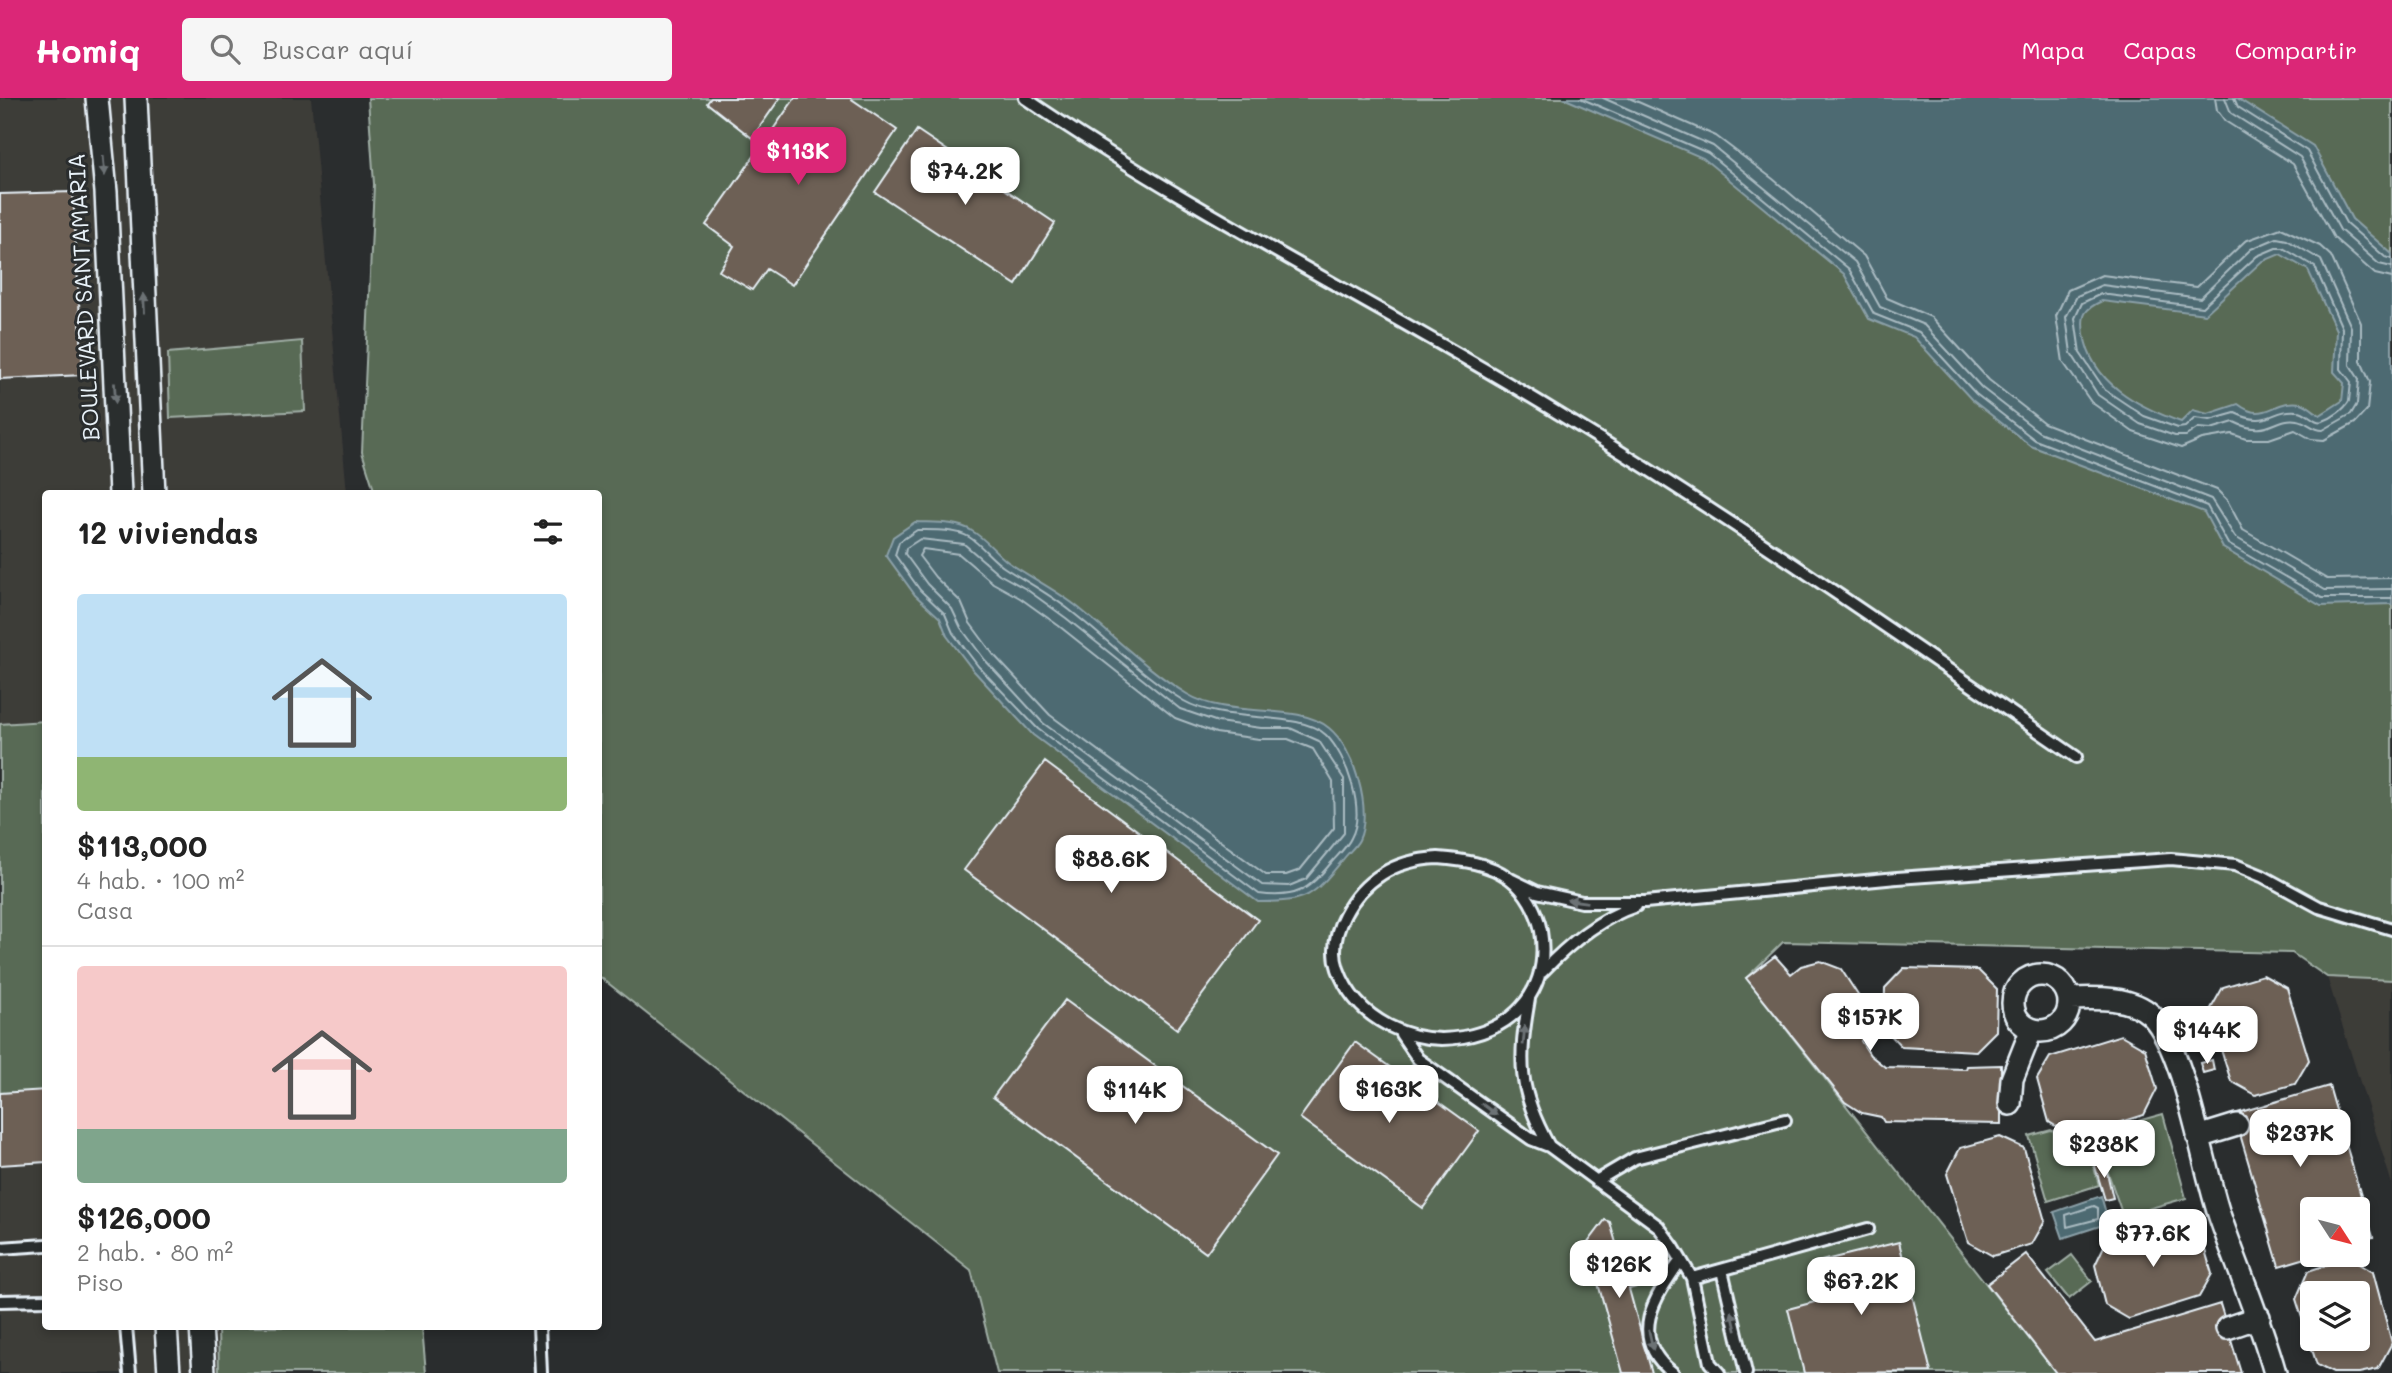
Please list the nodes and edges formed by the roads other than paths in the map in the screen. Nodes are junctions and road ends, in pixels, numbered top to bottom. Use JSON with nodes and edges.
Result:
{"nodes":[{"id":1,"x":97,"y":98,"type":"edge"},
{"id":2,"x":136,"y":98,"type":"edge"},
{"id":3,"x":1026,"y":98,"type":"edge"},
{"id":4,"x":120,"y":490,"type":"edge"},
{"id":5,"x":155,"y":490,"type":"edge"},
{"id":6,"x":2076,"y":757,"type":"dead end"},
{"id":7,"x":1510,"y":879,"type":"junction"},
{"id":8,"x":1645,"y":902,"type":"junction"},
{"id":9,"x":2392,"y":929,"type":"edge"},
{"id":10,"x":1542,"y":972,"type":"junction"},
{"id":11,"x":1529,"y":999,"type":"junction"},
{"id":12,"x":2069,"y":999,"type":"junction"},
{"id":13,"x":2031,"y":1031,"type":"junction"},
{"id":14,"x":1401,"y":1034,"type":"junction"},
{"id":15,"x":2010,"y":1104,"type":"dead end"},
{"id":16,"x":1785,"y":1119,"type":"dead end"},
{"id":17,"x":2237,"y":1125,"type":"dead end"},
{"id":18,"x":2198,"y":1137,"type":"junction"},
{"id":19,"x":1549,"y":1146,"type":"junction"},
{"id":20,"x":1596,"y":1181,"type":"junction"},
{"id":21,"x":1868,"y":1228,"type":"dead end"},
{"id":22,"x":42,"y":1245,"type":"edge"},
{"id":23,"x":0,"y":1248,"type":"edge"},
{"id":24,"x":1681,"y":1260,"type":"junction"},
{"id":25,"x":1722,"y":1270,"type":"junction"},
{"id":26,"x":1692,"y":1278,"type":"junction"},
{"id":27,"x":42,"y":1300,"type":"edge"},
{"id":28,"x":0,"y":1301,"type":"edge"},
{"id":29,"x":2259,"y":1317,"type":"junction"},
{"id":30,"x":2227,"y":1328,"type":"dead end"},
{"id":31,"x":127,"y":1330,"type":"edge"},
{"id":32,"x":166,"y":1330,"type":"edge"},
{"id":33,"x":201,"y":1330,"type":"edge"},
{"id":34,"x":539,"y":1330,"type":"edge"},
{"id":35,"x":1707,"y":1368,"type":"edge"},
{"id":36,"x":130,"y":1373,"type":"edge"},
{"id":37,"x":169,"y":1373,"type":"edge"},
{"id":38,"x":204,"y":1373,"type":"edge"},
{"id":39,"x":541,"y":1373,"type":"edge"},
{"id":40,"x":1673,"y":1373,"type":"edge"},
{"id":41,"x":1719,"y":1373,"type":"edge"},
{"id":42,"x":1746,"y":1373,"type":"edge"},
{"id":43,"x":2275,"y":1373,"type":"edge"}],
"edges":[{"from":1,"to":4,"type":"street","name":"BOULEVARD SANTAMARIA","one_way":true},
{"from":5,"to":2,"type":"street","one_way":true},
{"from":3,"to":6,"type":"lane"},
{"from":8,"to":7,"type":"lane","one_way":true},
{"from":7,"to":10,"type":"lane"},
{"from":7,"to":14,"type":"lane"},
{"from":8,"to":9,"type":"lane"},
{"from":8,"to":10,"type":"lane"},
{"from":10,"to":11,"type":"lane"},
{"from":11,"to":14,"type":"lane"},
{"from":19,"to":11,"type":"lane","one_way":true},
{"from":12,"to":13,"type":"street"},
{"from":12,"to":13,"type":"street"},
{"from":12,"to":18,"type":"street"},
{"from":13,"to":15,"type":"street"},
{"from":14,"to":19,"type":"lane","one_way":true},
{"from":16,"to":20,"type":"lane"},
{"from":17,"to":18,"type":"street"},
{"from":18,"to":29,"type":"street"},
{"from":19,"to":20,"type":"lane"},
{"from":20,"to":24,"type":"lane"},
{"from":21,"to":25,"type":"lane"},
{"from":22,"to":23,"type":"lane"},
{"from":24,"to":26,"type":"lane"},
{"from":24,"to":40,"type":"lane","one_way":true},
{"from":25,"to":26,"type":"lane"},
{"from":42,"to":25,"type":"lane","one_way":true},
{"from":26,"to":35,"type":"lane"},
{"from":27,"to":28,"type":"lane"},
{"from":29,"to":30,"type":"street"},
{"from":29,"to":43,"type":"street"},
{"from":31,"to":36,"type":"lane"},
{"from":32,"to":37,"type":"street"},
{"from":33,"to":38,"type":"street"},
{"from":34,"to":39,"type":"lane"},
{"from":35,"to":41,"type":"lane"}]}
